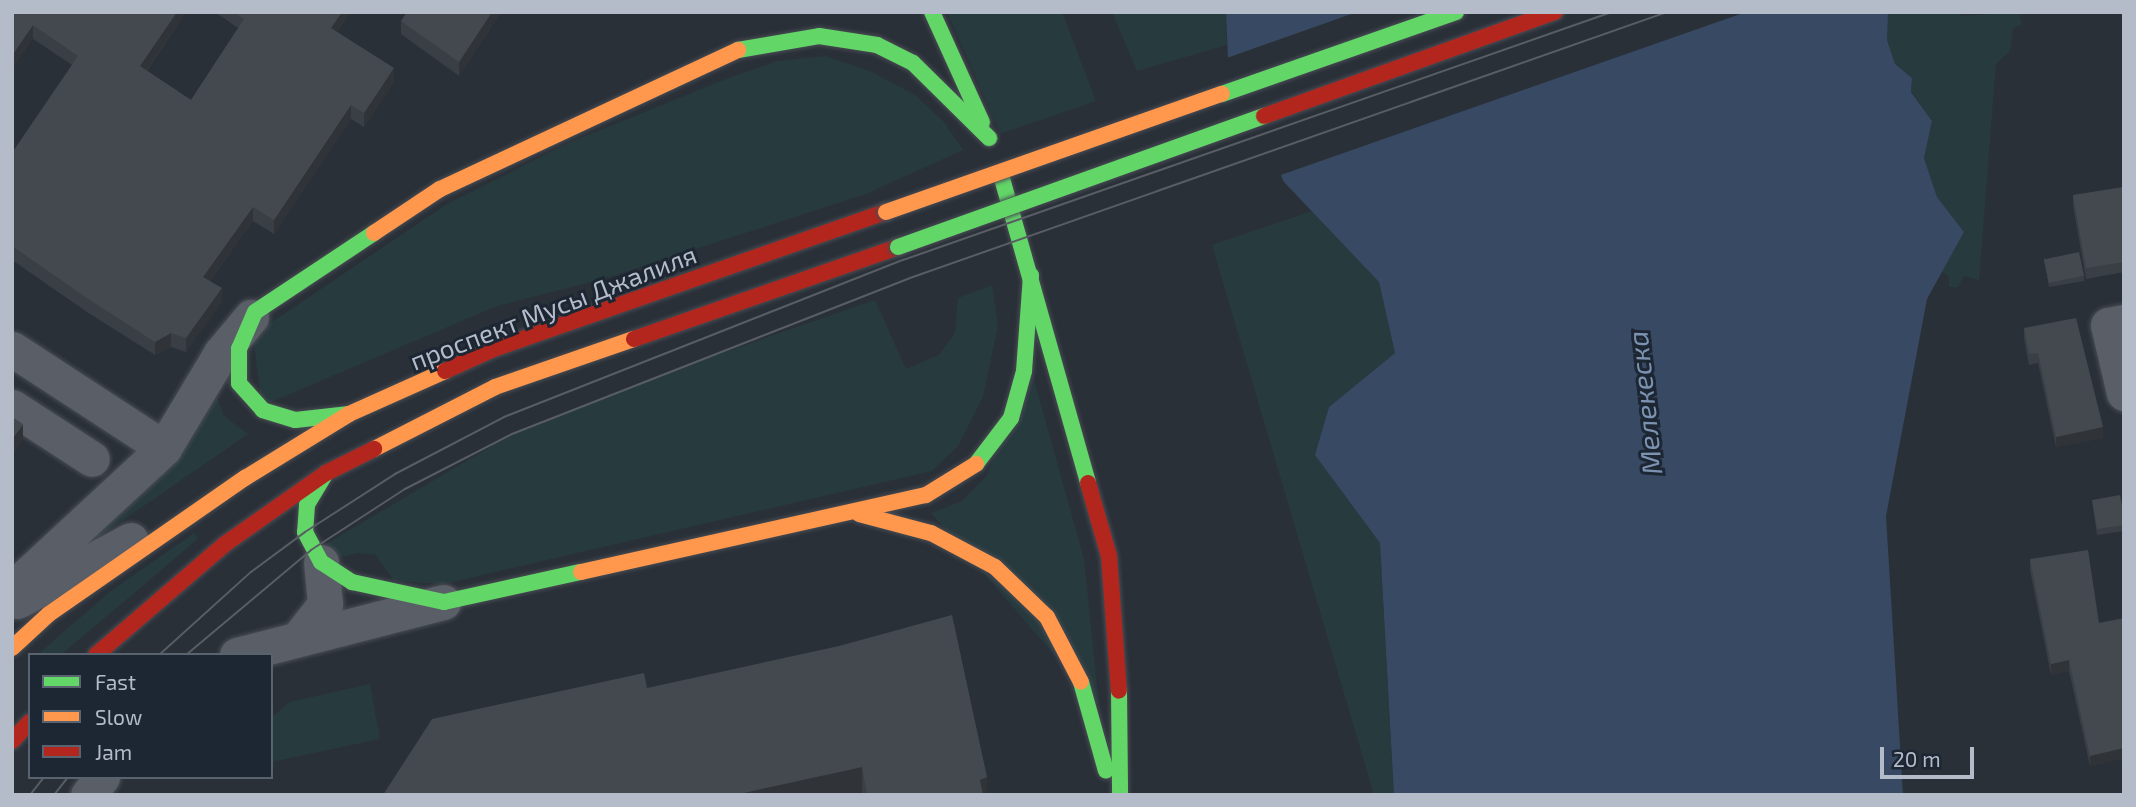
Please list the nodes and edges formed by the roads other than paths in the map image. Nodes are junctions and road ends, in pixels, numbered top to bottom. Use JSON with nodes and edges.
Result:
{"nodes":[{"id":1,"x":932,"y":12,"type":"edge"},
{"id":2,"x":1456,"y":12,"type":"edge"},
{"id":3,"x":1555,"y":12,"type":"edge"},
{"id":4,"x":759,"y":28,"type":"dead end"},
{"id":5,"x":733,"y":51,"type":"junction"},
{"id":6,"x":989,"y":138,"type":"junction"},
{"id":7,"x":1031,"y":275,"type":"junction"},
{"id":8,"x":255,"y":312,"type":"junction"},
{"id":9,"x":2116,"y":323,"type":"edge"},
{"id":10,"x":12,"y":349,"type":"edge"},
{"id":11,"x":2124,"y":393,"type":"edge"},
{"id":12,"x":12,"y":407,"type":"edge"},
{"id":13,"x":349,"y":414,"type":"junction"},
{"id":14,"x":164,"y":449,"type":"junction"},
{"id":15,"x":92,"y":459,"type":"dead end"},
{"id":16,"x":326,"y":473,"type":"junction"},
{"id":17,"x":245,"y":478,"type":"junction"},
{"id":18,"x":858,"y":514,"type":"junction"},
{"id":19,"x":321,"y":562,"type":"junction"},
{"id":20,"x":12,"y":589,"type":"edge"},
{"id":21,"x":444,"y":602,"type":"junction"},
{"id":22,"x":12,"y":604,"type":"edge"},
{"id":23,"x":300,"y":636,"type":"junction"},
{"id":24,"x":12,"y":648,"type":"edge"},
{"id":25,"x":98,"y":653,"type":"edge"},
{"id":26,"x":244,"y":653,"type":"edge"},
{"id":27,"x":28,"y":724,"type":"edge"},
{"id":28,"x":12,"y":741,"type":"edge"},
{"id":29,"x":100,"y":779,"type":"edge"},
{"id":30,"x":88,"y":795,"type":"edge"},
{"id":31,"x":1110,"y":795,"type":"edge"},
{"id":32,"x":1120,"y":795,"type":"edge"}],
"edges":[{"from":1,"to":6,"type":"main road"},
{"from":2,"to":13,"type":"main road","name":"проспект Мусы Джалиля","bridge":true},
{"from":3,"to":16,"type":"main road","name":"проспект Мусы Джалиля","bridge":true},
{"from":4,"to":5,"type":"main road"},
{"from":5,"to":6,"type":"main road"},
{"from":5,"to":8,"type":"main road"},
{"from":6,"to":7,"type":"main road"},
{"from":7,"to":18,"type":"main road"},
{"from":7,"to":32,"type":"main road"},
{"from":8,"to":13,"type":"main road"},
{"from":8,"to":14,"type":"street"},
{"from":9,"to":11,"type":"street"},
{"from":10,"to":14,"type":"street"},
{"from":12,"to":15,"type":"street"},
{"from":13,"to":17,"type":"main road","name":"проспект Мусы Джалиля"},
{"from":14,"to":20,"type":"street"},
{"from":16,"to":19,"type":"main road"},
{"from":16,"to":25,"type":"main road","name":"проспект Мусы Джалиля"},
{"from":17,"to":22,"type":"street"},
{"from":17,"to":24,"type":"main road","name":"проспект Мусы Джалиля"},
{"from":18,"to":21,"type":"main road"},
{"from":18,"to":31,"type":"main road"},
{"from":19,"to":21,"type":"main road"},
{"from":19,"to":23,"type":"street"},
{"from":21,"to":23,"type":"street"},
{"from":23,"to":26,"type":"street"},
{"from":27,"to":28,"type":"main road"},
{"from":29,"to":30,"type":"street"}]}
